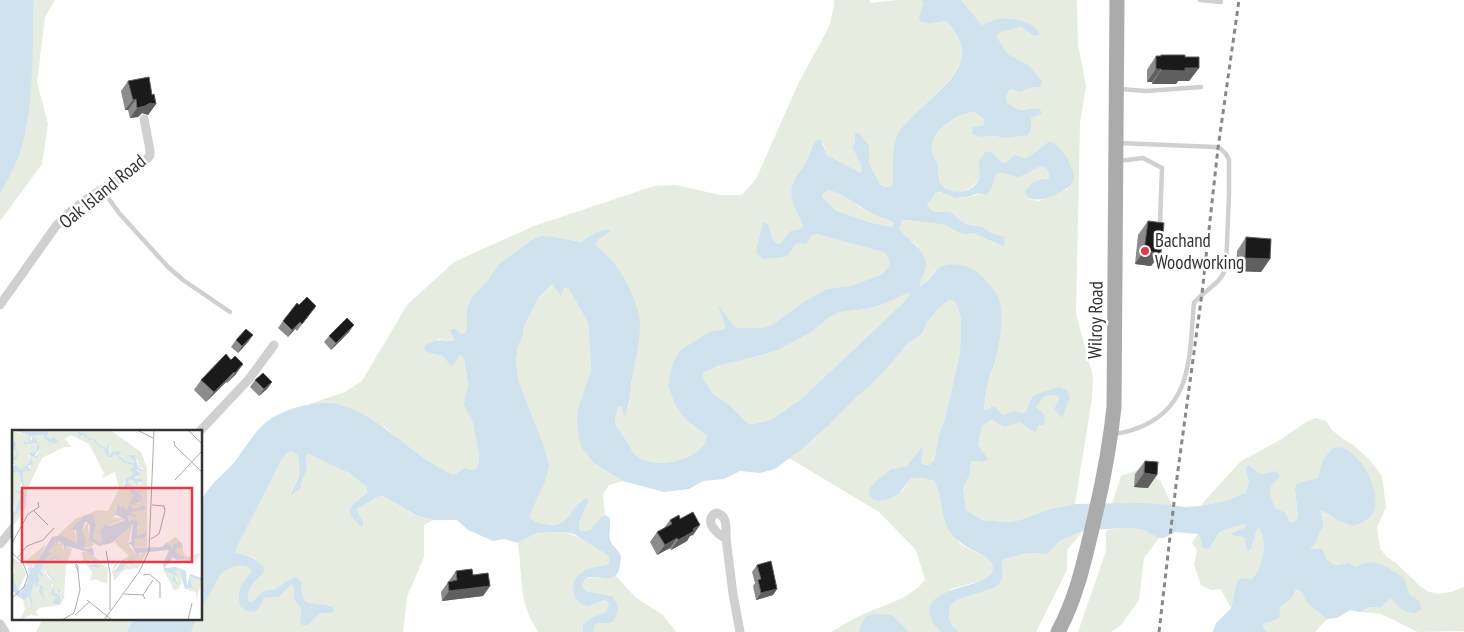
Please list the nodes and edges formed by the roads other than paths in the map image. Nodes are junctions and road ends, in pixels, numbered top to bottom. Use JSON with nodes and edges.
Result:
{"nodes":[{"id":1,"x":1117,"y":0,"type":"edge"},
{"id":2,"x":1200,"y":0,"type":"edge"},
{"id":3,"x":1221,"y":2,"type":"dead end"},
{"id":4,"x":1201,"y":87,"type":"dead end"},
{"id":5,"x":1116,"y":89,"type":"junction"},
{"id":6,"x":144,"y":120,"type":"dead end"},
{"id":7,"x":1115,"y":143,"type":"junction"},
{"id":8,"x":1115,"y":161,"type":"junction"},
{"id":9,"x":102,"y":189,"type":"junction"},
{"id":10,"x":1160,"y":223,"type":"edge"},
{"id":11,"x":0,"y":305,"type":"edge"},
{"id":12,"x":230,"y":312,"type":"dead end"},
{"id":13,"x":274,"y":345,"type":"dead end"},
{"id":14,"x":201,"y":430,"type":"edge"},
{"id":15,"x":1111,"y":435,"type":"junction"},
{"id":16,"x":12,"y":529,"type":"edge"},
{"id":17,"x":726,"y":538,"type":"dead end"},
{"id":18,"x":0,"y":544,"type":"edge"},
{"id":19,"x":0,"y":624,"type":"edge"},
{"id":20,"x":5,"y":632,"type":"edge"},
{"id":21,"x":740,"y":632,"type":"edge"},
{"id":22,"x":1058,"y":632,"type":"edge"}],
"edges":[{"from":1,"to":5,"type":"main road","name":"Wilroy Road"},
{"from":2,"to":3,"type":"lane"},
{"from":4,"to":5,"type":"lane"},
{"from":5,"to":7,"type":"main road","name":"Wilroy Road"},
{"from":6,"to":9,"type":"street","name":"Oak Island Road"},
{"from":7,"to":8,"type":"main road","name":"Wilroy Road"},
{"from":7,"to":15,"type":"lane"},
{"from":8,"to":10,"type":"lane"},
{"from":8,"to":15,"type":"main road","name":"Wilroy Road"},
{"from":9,"to":11,"type":"street","name":"Oak Island Road"},
{"from":9,"to":12,"type":"lane"},
{"from":13,"to":14,"type":"street"},
{"from":15,"to":22,"type":"main road","name":"Wilroy Road"},
{"from":16,"to":18,"type":"street"},
{"from":17,"to":21,"type":"street"},
{"from":19,"to":20,"type":"street"}]}
